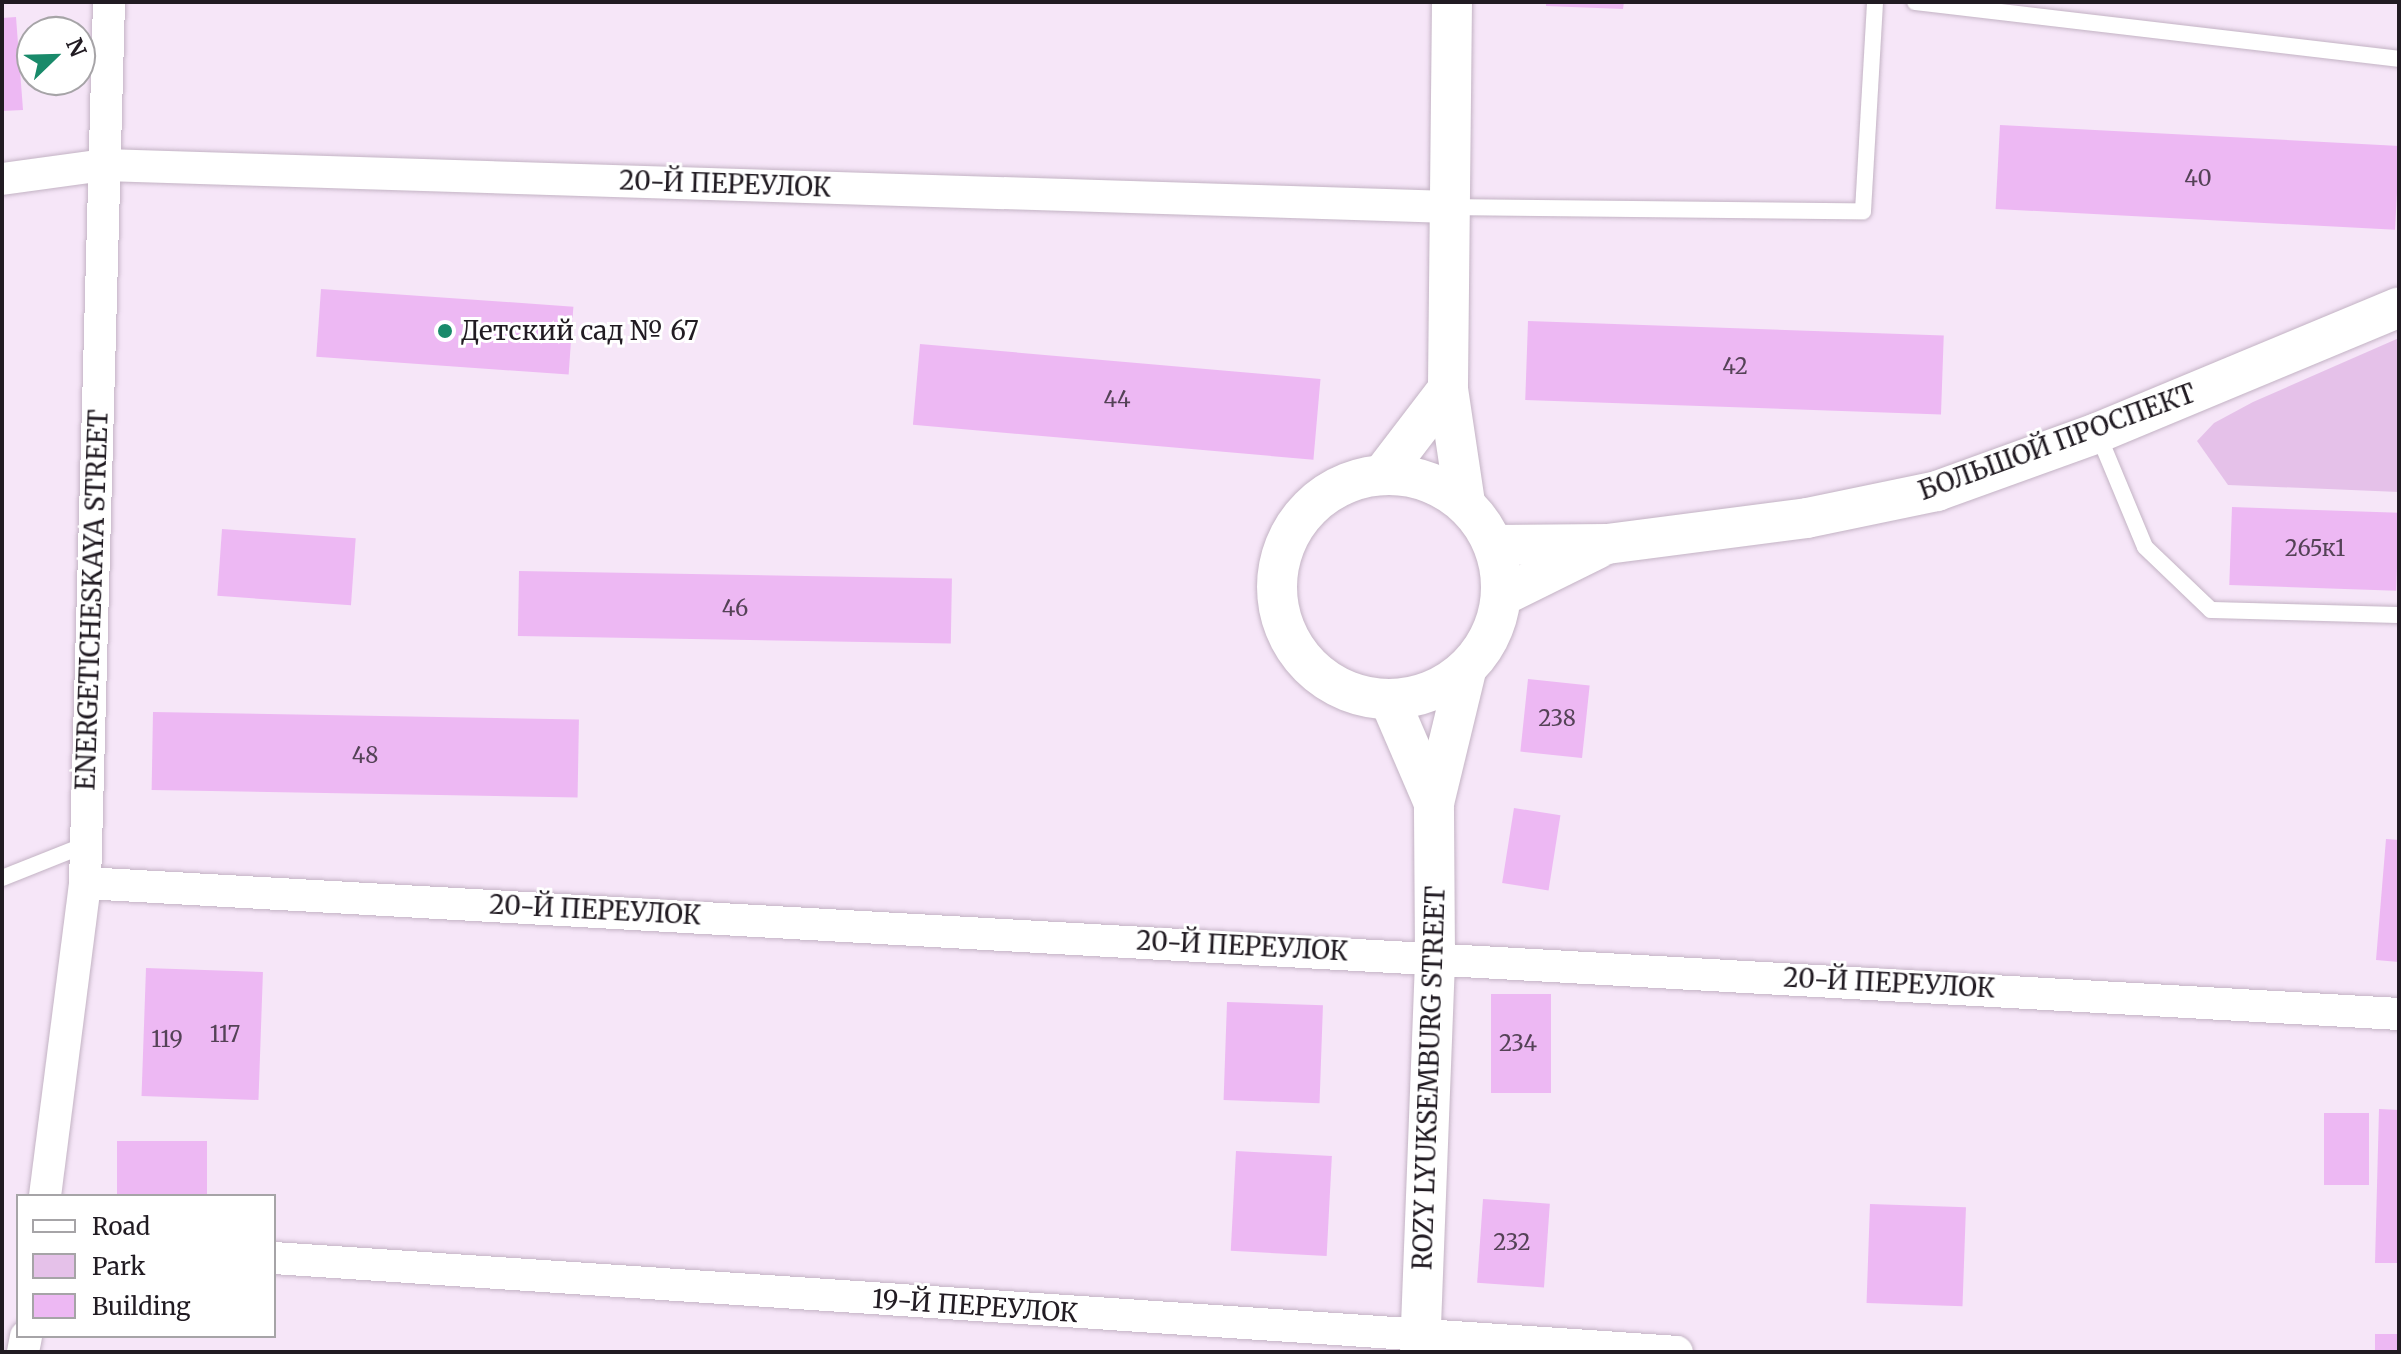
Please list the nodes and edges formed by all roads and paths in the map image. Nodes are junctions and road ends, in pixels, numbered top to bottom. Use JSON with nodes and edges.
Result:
{"nodes":[{"id":1,"x":109,"y":2,"type":"edge"},
{"id":2,"x":1452,"y":2,"type":"edge"},
{"id":3,"x":1875,"y":2,"type":"edge"},
{"id":4,"x":1915,"y":2,"type":"edge"},
{"id":5,"x":2399,"y":59,"type":"edge"},
{"id":6,"x":104,"y":165,"type":"junction"},
{"id":7,"x":2,"y":179,"type":"edge"},
{"id":8,"x":1450,"y":207,"type":"junction"},
{"id":9,"x":2399,"y":307,"type":"edge"},
{"id":10,"x":1448,"y":389,"type":"junction"},
{"id":11,"x":2097,"y":433,"type":"junction"},
{"id":12,"x":1383,"y":474,"type":"junction"},
{"id":13,"x":1465,"y":503,"type":"junction"},
{"id":14,"x":1607,"y":544,"type":"junction"},
{"id":15,"x":1494,"y":545,"type":"junction"},
{"id":16,"x":1502,"y":596,"type":"junction"},
{"id":17,"x":2399,"y":615,"type":"edge"},
{"id":18,"x":1466,"y":671,"type":"junction"},
{"id":19,"x":1390,"y":701,"type":"junction"},
{"id":20,"x":1434,"y":803,"type":"junction"},
{"id":21,"x":85,"y":845,"type":"junction"},
{"id":22,"x":2,"y":878,"type":"edge"},
{"id":23,"x":85,"y":883,"type":"junction"},
{"id":24,"x":1435,"y":956,"type":"junction"},
{"id":25,"x":2399,"y":1014,"type":"edge"},
{"id":26,"x":45,"y":1194,"type":"edge"},
{"id":27,"x":276,"y":1258,"type":"edge"},
{"id":28,"x":1421,"y":1344,"type":"edge"},
{"id":29,"x":1677,"y":1352,"type":"edge"}],
"edges":[{"from":1,"to":6,"type":"street","name":"ENERGETICHESKAYA STREET"},
{"from":2,"to":8,"type":"street"},
{"from":3,"to":8,"type":"lane"},
{"from":4,"to":5,"type":"lane"},
{"from":6,"to":7,"type":"street","name":"20-Й ПЕРЕУЛОК"},
{"from":6,"to":8,"type":"street","name":"20-Й ПЕРЕУЛОК"},
{"from":6,"to":21,"type":"street","name":"ENERGETICHESKAYA STREET"},
{"from":8,"to":10,"type":"street"},
{"from":9,"to":11,"type":"street","name":"БОЛЬШОЙ ПРОСПЕКТ"},
{"from":10,"to":12,"type":"street"},
{"from":10,"to":13,"type":"street"},
{"from":11,"to":14,"type":"street","name":"БОЛЬШОЙ ПРОСПЕКТ"},
{"from":11,"to":17,"type":"lane"},
{"from":12,"to":13,"type":"street"},
{"from":12,"to":19,"type":"street"},
{"from":13,"to":15,"type":"street"},
{"from":14,"to":15,"type":"street","name":"БОЛЬШОЙ ПРОСПЕКТ"},
{"from":14,"to":16,"type":"street","name":"БОЛЬШОЙ ПРОСПЕКТ"},
{"from":15,"to":16,"type":"street"},
{"from":16,"to":18,"type":"street"},
{"from":18,"to":19,"type":"street"},
{"from":18,"to":20,"type":"street"},
{"from":19,"to":20,"type":"street"},
{"from":20,"to":24,"type":"street","name":"ROZY LYUKSEMBURG STREET"},
{"from":21,"to":22,"type":"lane"},
{"from":21,"to":23,"type":"street","name":"ENERGETICHESKAYA STREET"},
{"from":23,"to":24,"type":"street","name":"20-Й ПЕРЕУЛОК"},
{"from":23,"to":26,"type":"street","name":"ENERGETICHESKAYA STREET"},
{"from":24,"to":25,"type":"street","name":"20-Й ПЕРЕУЛОК"},
{"from":24,"to":28,"type":"street","name":"ROZY LYUKSEMBURG STREET"},
{"from":27,"to":28,"type":"street","name":"19-Й ПЕРЕУЛОК"},
{"from":28,"to":29,"type":"street","name":"19-Й ПЕРЕУЛОК"}]}
